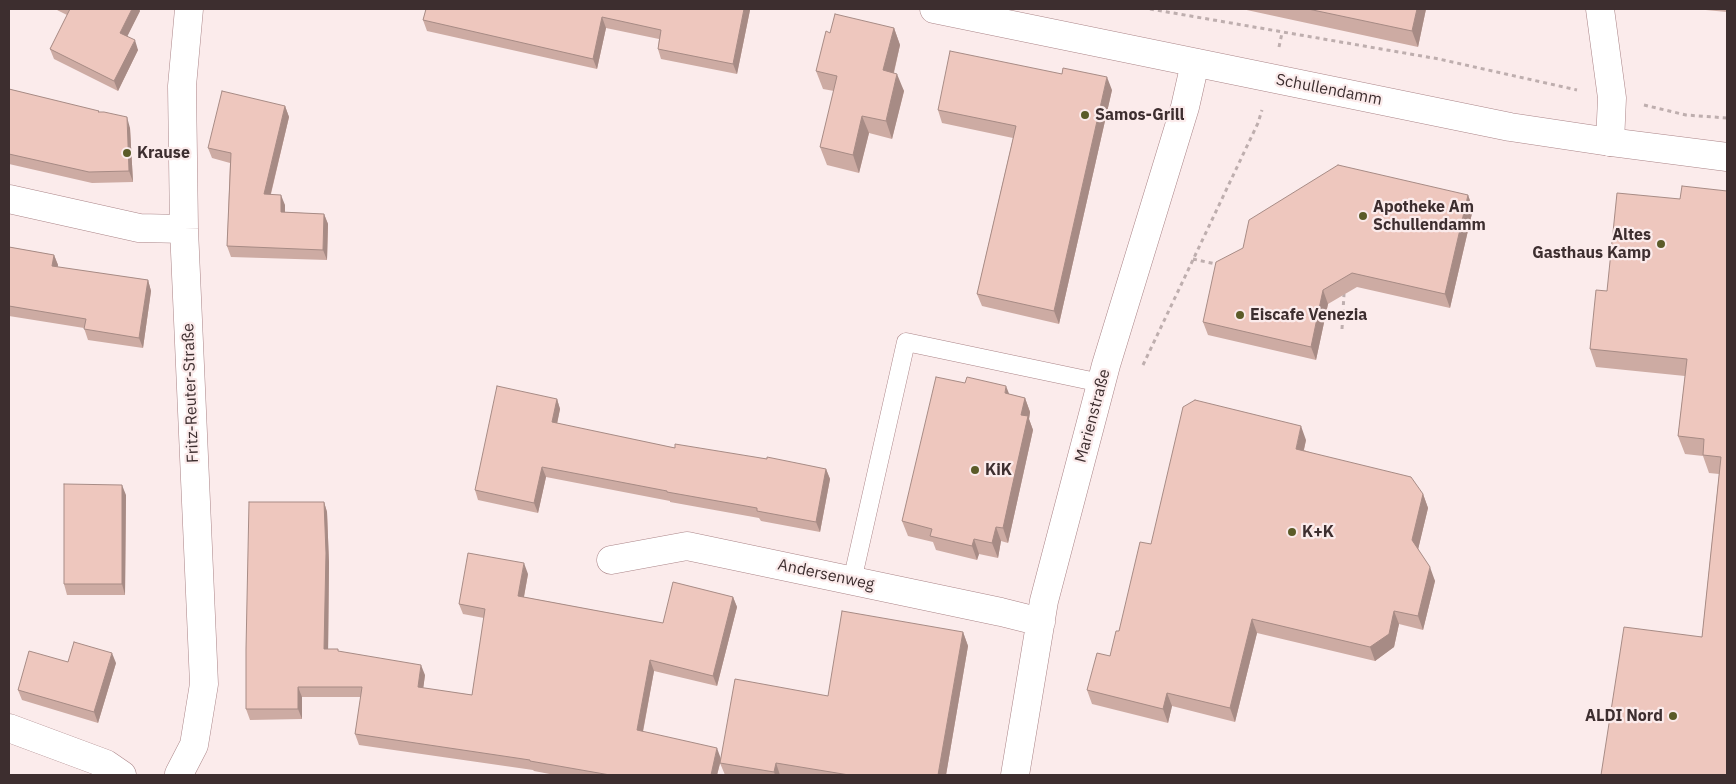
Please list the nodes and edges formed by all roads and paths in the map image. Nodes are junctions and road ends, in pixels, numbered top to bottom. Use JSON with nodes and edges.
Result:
{"nodes":[{"id":1,"x":189,"y":9,"type":"edge"},
{"id":2,"x":934,"y":9,"type":"edge"},
{"id":3,"x":1150,"y":9,"type":"edge"},
{"id":4,"x":1600,"y":9,"type":"edge"},
{"id":5,"x":1282,"y":32,"type":"junction"},
{"id":6,"x":1195,"y":63,"type":"junction"},
{"id":7,"x":1272,"y":78,"type":"junction"},
{"id":8,"x":1612,"y":98,"type":"junction"},
{"id":9,"x":1727,"y":118,"type":"edge"},
{"id":10,"x":1610,"y":142,"type":"junction"},
{"id":11,"x":1727,"y":157,"type":"edge"},
{"id":12,"x":9,"y":199,"type":"edge"},
{"id":13,"x":184,"y":229,"type":"junction"},
{"id":14,"x":1193,"y":259,"type":"junction"},
{"id":15,"x":1226,"y":267,"type":"edge"},
{"id":16,"x":1344,"y":294,"type":"edge"},
{"id":17,"x":1342,"y":329,"type":"dead end"},
{"id":18,"x":1139,"y":372,"type":"dead end"},
{"id":19,"x":1102,"y":383,"type":"junction"},
{"id":20,"x":611,"y":560,"type":"dead end"},
{"id":21,"x":852,"y":581,"type":"junction"},
{"id":22,"x":1041,"y":622,"type":"junction"},
{"id":23,"x":9,"y":728,"type":"edge"},
{"id":24,"x":122,"y":775,"type":"edge"},
{"id":25,"x":180,"y":775,"type":"edge"},
{"id":26,"x":1015,"y":775,"type":"edge"}],
"edges":[{"from":1,"to":13,"type":"street","name":"Fritz-Reuter-Straße"},
{"from":2,"to":6,"type":"street","name":"Schullendamm"},
{"from":3,"to":5,"type":"path"},
{"from":4,"to":8,"type":"street"},
{"from":5,"to":7,"type":"path"},
{"from":5,"to":8,"type":"path"},
{"from":6,"to":7,"type":"street","name":"Schullendamm"},
{"from":6,"to":19,"type":"street","name":"Marienstraße"},
{"from":7,"to":10,"type":"street","name":"Schullendamm"},
{"from":7,"to":14,"type":"path"},
{"from":8,"to":9,"type":"path"},
{"from":8,"to":10,"type":"street"},
{"from":10,"to":11,"type":"street","name":"Schullendamm"},
{"from":12,"to":13,"type":"street"},
{"from":13,"to":25,"type":"street","name":"Fritz-Reuter-Straße"},
{"from":14,"to":15,"type":"path"},
{"from":14,"to":18,"type":"path"},
{"from":16,"to":17,"type":"path"},
{"from":19,"to":21,"type":"lane"},
{"from":19,"to":22,"type":"street","name":"Marienstraße"},
{"from":20,"to":21,"type":"street","name":"Andersenweg"},
{"from":21,"to":22,"type":"street","name":"Andersenweg"},
{"from":22,"to":26,"type":"street","name":"Marienstraße"},
{"from":23,"to":24,"type":"street"}]}
